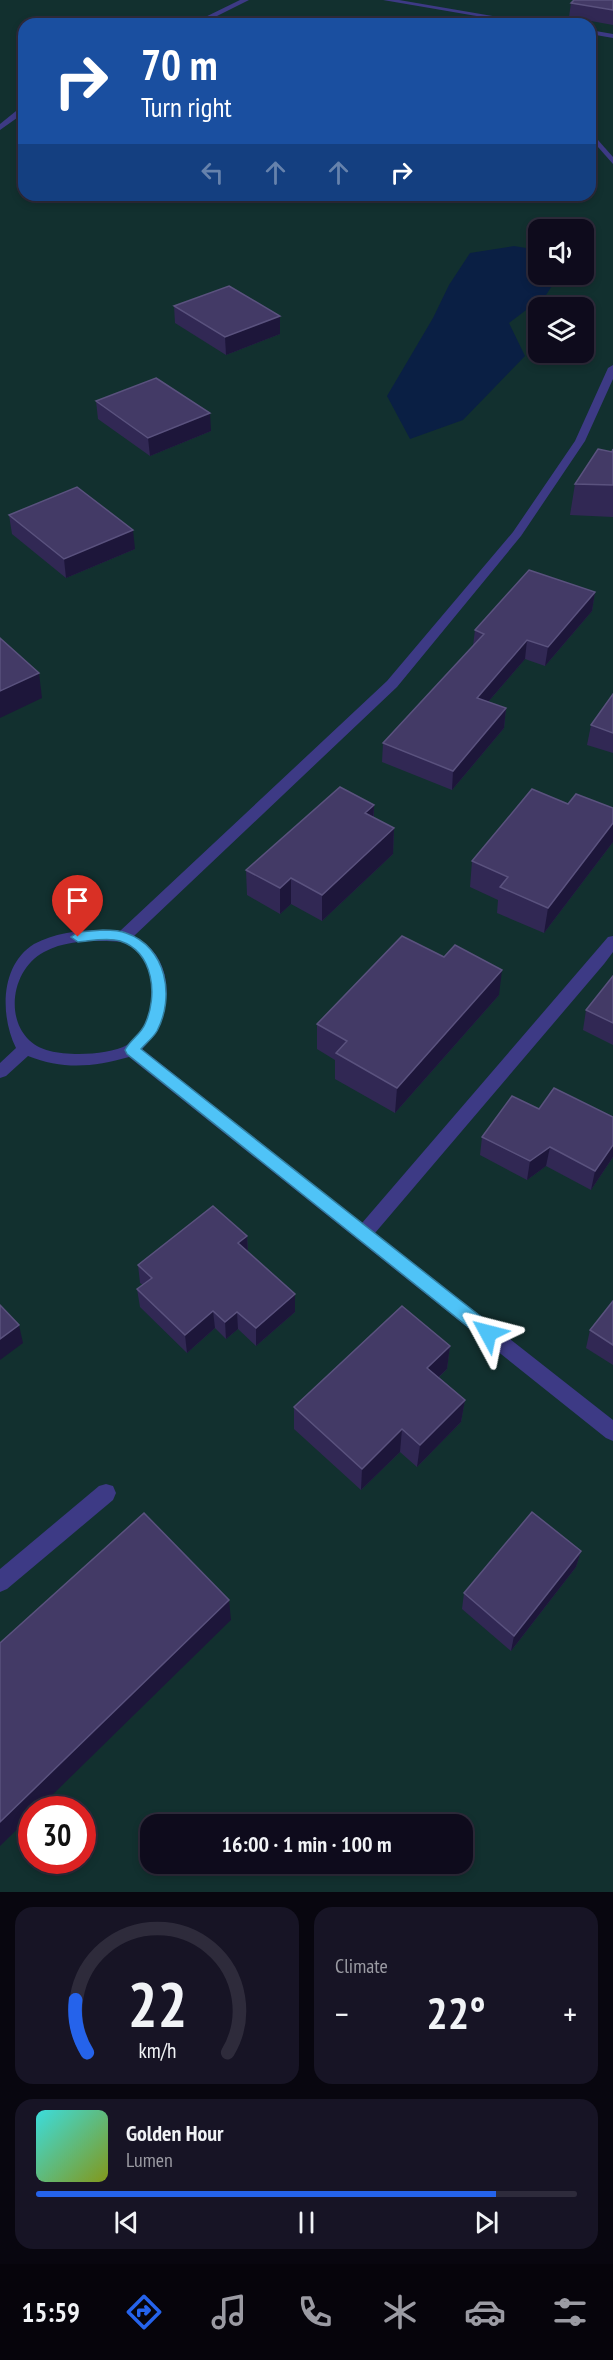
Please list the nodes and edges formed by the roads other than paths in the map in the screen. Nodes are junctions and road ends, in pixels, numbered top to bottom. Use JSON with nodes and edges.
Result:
{"nodes":[{"id":1,"x":246,"y":0,"type":"edge"},
{"id":2,"x":386,"y":0,"type":"edge"},
{"id":3,"x":208,"y":18,"type":"edge"},
{"id":4,"x":482,"y":18,"type":"edge"},
{"id":5,"x":596,"y":33,"type":"edge"},
{"id":6,"x":613,"y":36,"type":"edge"},
{"id":7,"x":18,"y":114,"type":"edge"},
{"id":8,"x":0,"y":128,"type":"edge"},
{"id":9,"x":596,"y":141,"type":"edge"},
{"id":10,"x":613,"y":162,"type":"edge"},
{"id":11,"x":613,"y":368,"type":"edge"},
{"id":12,"x":123,"y":937,"type":"junction"},
{"id":13,"x":613,"y":941,"type":"edge"},
{"id":14,"x":26,"y":1049,"type":"junction"},
{"id":15,"x":132,"y":1050,"type":"junction"},
{"id":16,"x":0,"y":1072,"type":"edge"},
{"id":17,"x":363,"y":1234,"type":"junction"},
{"id":18,"x":613,"y":1432,"type":"edge"},
{"id":19,"x":106,"y":1494,"type":"dead end"},
{"id":20,"x":0,"y":1582,"type":"edge"}],
"edges":[{"from":1,"to":3,"type":"street"},
{"from":2,"to":4,"type":"street"},
{"from":5,"to":6,"type":"street"},
{"from":7,"to":8,"type":"street"},
{"from":9,"to":10,"type":"street"},
{"from":11,"to":12,"type":"street"},
{"from":12,"to":14,"type":"street"},
{"from":12,"to":15,"type":"street"},
{"from":13,"to":17,"type":"street"},
{"from":14,"to":15,"type":"street"},
{"from":14,"to":16,"type":"street"},
{"from":15,"to":17,"type":"street"},
{"from":17,"to":18,"type":"street"},
{"from":19,"to":20,"type":"street"}]}
